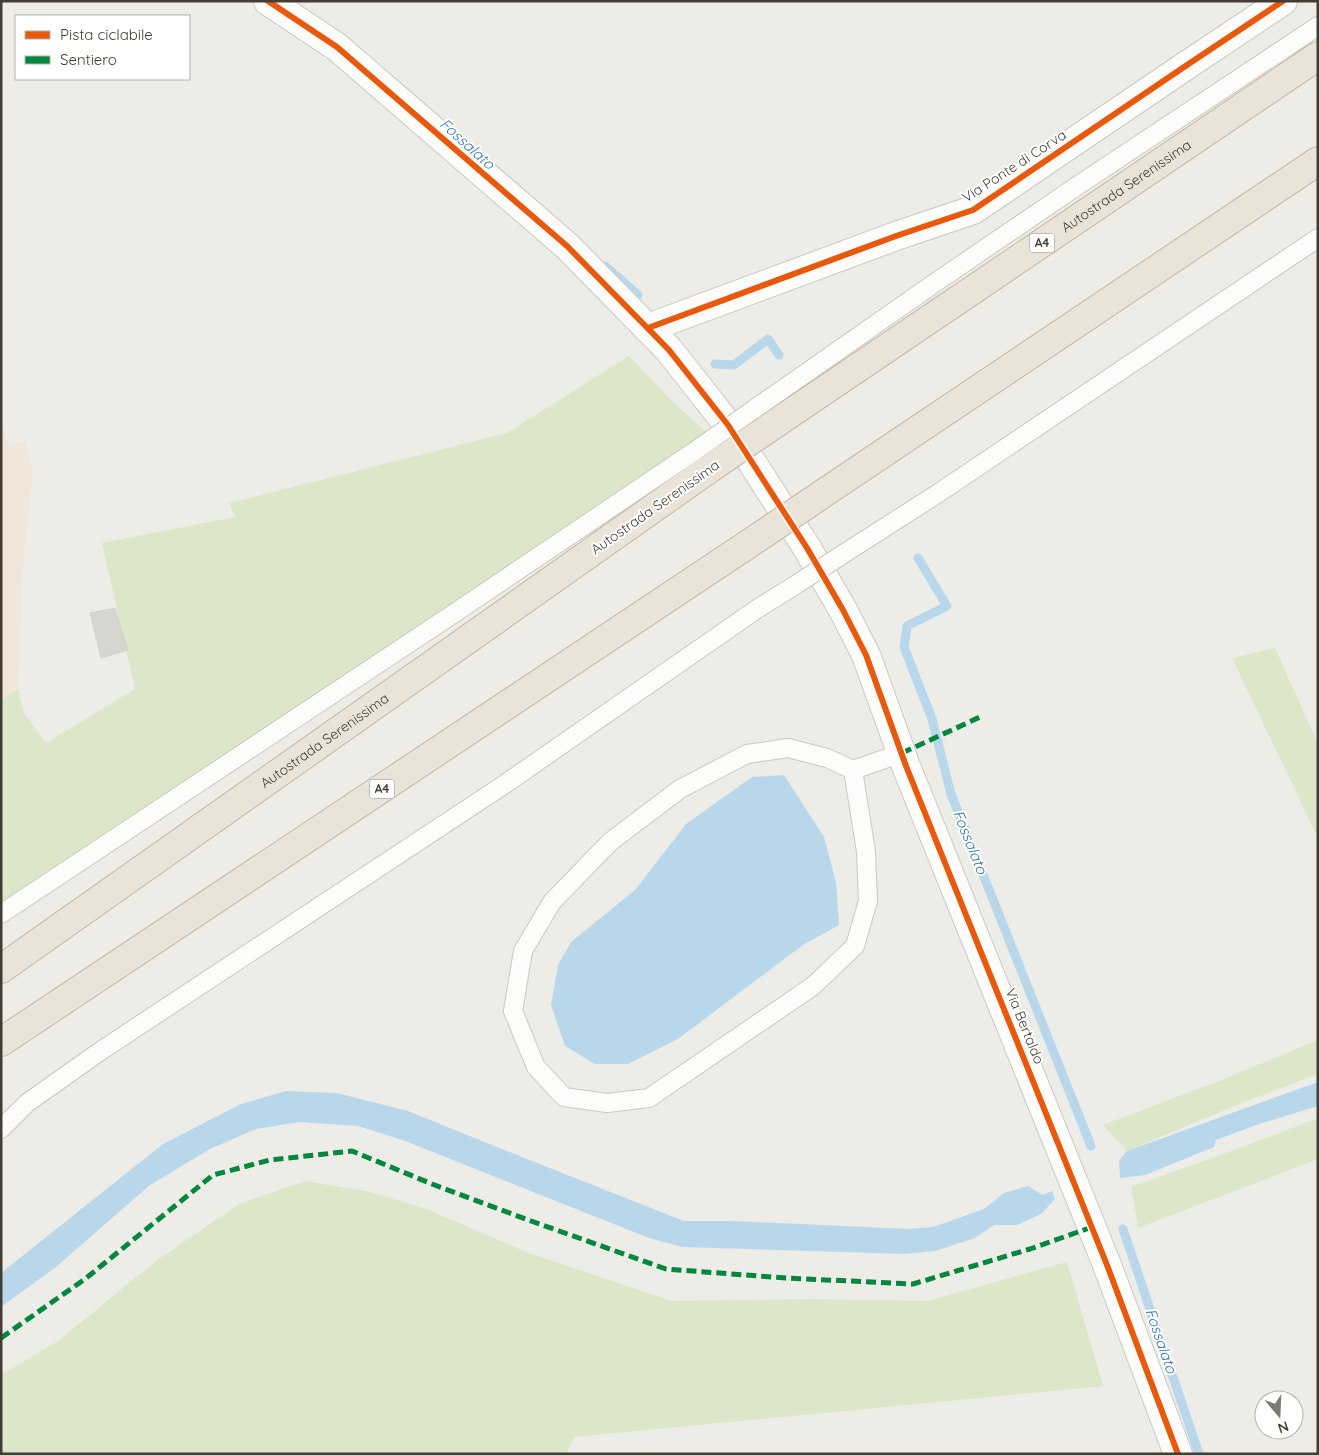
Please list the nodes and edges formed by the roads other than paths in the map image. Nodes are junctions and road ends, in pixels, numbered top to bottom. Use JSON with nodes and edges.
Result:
{"nodes":[{"id":1,"x":268,"y":1,"type":"edge"},
{"id":2,"x":1283,"y":1,"type":"edge"},
{"id":3,"x":1318,"y":26,"type":"edge"},
{"id":4,"x":1318,"y":56,"type":"edge"},
{"id":5,"x":1318,"y":160,"type":"edge"},
{"id":6,"x":1318,"y":238,"type":"edge"},
{"id":7,"x":648,"y":328,"type":"junction"},
{"id":8,"x":759,"y":420,"type":"junction"},
{"id":9,"x":702,"y":460,"type":"junction"},
{"id":10,"x":902,"y":753,"type":"junction"},
{"id":11,"x":853,"y":770,"type":"junction"},
{"id":12,"x":1,"y":914,"type":"edge"},
{"id":13,"x":1,"y":969,"type":"edge"},
{"id":14,"x":1,"y":1042,"type":"edge"},
{"id":15,"x":1,"y":1129,"type":"edge"},
{"id":16,"x":1178,"y":1454,"type":"edge"}],
"edges":[{"from":1,"to":7,"type":"street","name":"Via Bertaldo"},
{"from":2,"to":7,"type":"street","name":"Via Ponte di Corva"},
{"from":3,"to":8,"type":"lane"},
{"from":4,"to":8,"type":"highway","name":"Autostrada Serenissima","number":"A4"},
{"from":5,"to":14,"type":"highway","number":"A4","bridge":true},
{"from":6,"to":15,"type":"lane","bridge":true},
{"from":7,"to":10,"type":"street","name":"Via Bertaldo"},
{"from":8,"to":9,"type":"highway","name":"Autostrada Serenissima","number":"A4","bridge":true},
{"from":9,"to":12,"type":"lane"},
{"from":9,"to":13,"type":"highway","name":"Autostrada Serenissima","number":"A4"},
{"from":10,"to":11,"type":"lane"},
{"from":10,"to":16,"type":"street","name":"Via Bertaldo"},
{"from":11,"to":11,"type":"lane"}]}
